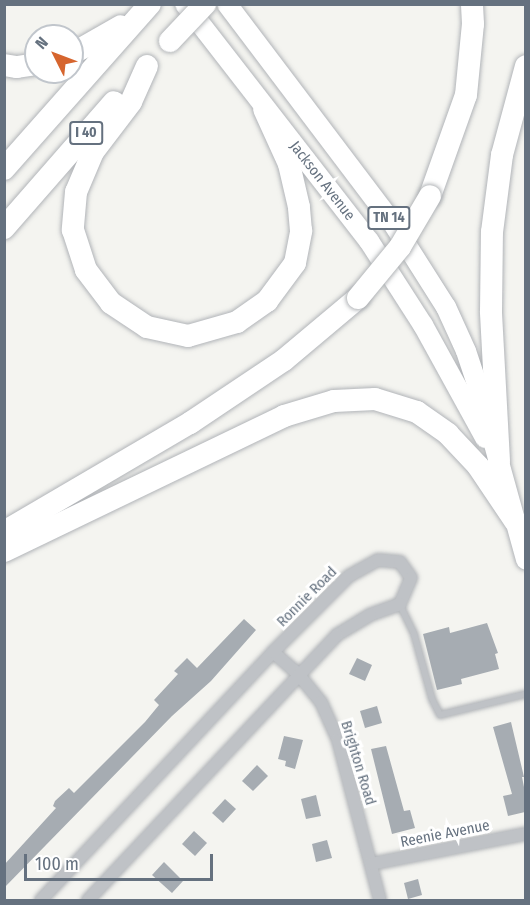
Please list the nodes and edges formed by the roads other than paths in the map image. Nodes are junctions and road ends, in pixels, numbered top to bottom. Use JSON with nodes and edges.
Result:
{"nodes":[{"id":1,"x":186,"y":4,"type":"edge"},
{"id":2,"x":206,"y":4,"type":"edge"},
{"id":3,"x":227,"y":4,"type":"edge"},
{"id":4,"x":472,"y":4,"type":"edge"},
{"id":5,"x":144,"y":10,"type":"edge"},
{"id":6,"x":84,"y":47,"type":"edge"},
{"id":7,"x":4,"y":65,"type":"edge"},
{"id":8,"x":24,"y":66,"type":"edge"},
{"id":9,"x":147,"y":66,"type":"junction"},
{"id":10,"x":525,"y":66,"type":"edge"},
{"id":11,"x":264,"y":109,"type":"junction"},
{"id":12,"x":4,"y":169,"type":"edge"},
{"id":13,"x":4,"y":228,"type":"edge"},
{"id":14,"x":499,"y":461,"type":"junction"},
{"id":15,"x":515,"y":520,"type":"junction"},
{"id":16,"x":4,"y":532,"type":"edge"},
{"id":17,"x":4,"y":551,"type":"edge"},
{"id":18,"x":524,"y":552,"type":"edge"},
{"id":19,"x":400,"y":604,"type":"junction"},
{"id":20,"x":273,"y":652,"type":"junction"},
{"id":21,"x":299,"y":675,"type":"junction"},
{"id":22,"x":525,"y":694,"type":"edge"},
{"id":23,"x":525,"y":834,"type":"edge"},
{"id":24,"x":371,"y":864,"type":"junction"},
{"id":25,"x":41,"y":900,"type":"edge"},
{"id":26,"x":88,"y":900,"type":"edge"},
{"id":27,"x":380,"y":900,"type":"edge"}],
"edges":[{"from":1,"to":11,"type":"main road","name":"Jackson Avenue","number":"TN 14"},
{"from":2,"to":9,"type":"highway","number":"I 40","bridge":true},
{"from":3,"to":14,"type":"main road","name":"Jackson Avenue","number":"TN 14"},
{"from":4,"to":16,"type":"highway","bridge":true},
{"from":5,"to":6,"type":"highway"},
{"from":5,"to":12,"type":"highway","number":"I 40"},
{"from":7,"to":8,"type":"highway"},
{"from":9,"to":11,"type":"highway"},
{"from":9,"to":13,"type":"highway","number":"I 40"},
{"from":10,"to":14,"type":"highway"},
{"from":11,"to":14,"type":"main road","name":"Jackson Avenue","number":"TN 14"},
{"from":14,"to":15,"type":"main road","name":"Jackson Avenue","number":"TN 14"},
{"from":15,"to":17,"type":"highway"},
{"from":15,"to":18,"type":"main road","name":"Jackson Avenue","number":"TN 14"},
{"from":19,"to":20,"type":"street","name":"Ronnie Road"},
{"from":19,"to":21,"type":"street"},
{"from":19,"to":22,"type":"lane"},
{"from":20,"to":21,"type":"street","name":"Brighton Road"},
{"from":20,"to":25,"type":"street","name":"Ronnie Road"},
{"from":21,"to":24,"type":"street","name":"Brighton Road"},
{"from":21,"to":26,"type":"street"},
{"from":23,"to":24,"type":"street","name":"Reenie Avenue"},
{"from":24,"to":27,"type":"street","name":"Brighton Road"}]}
